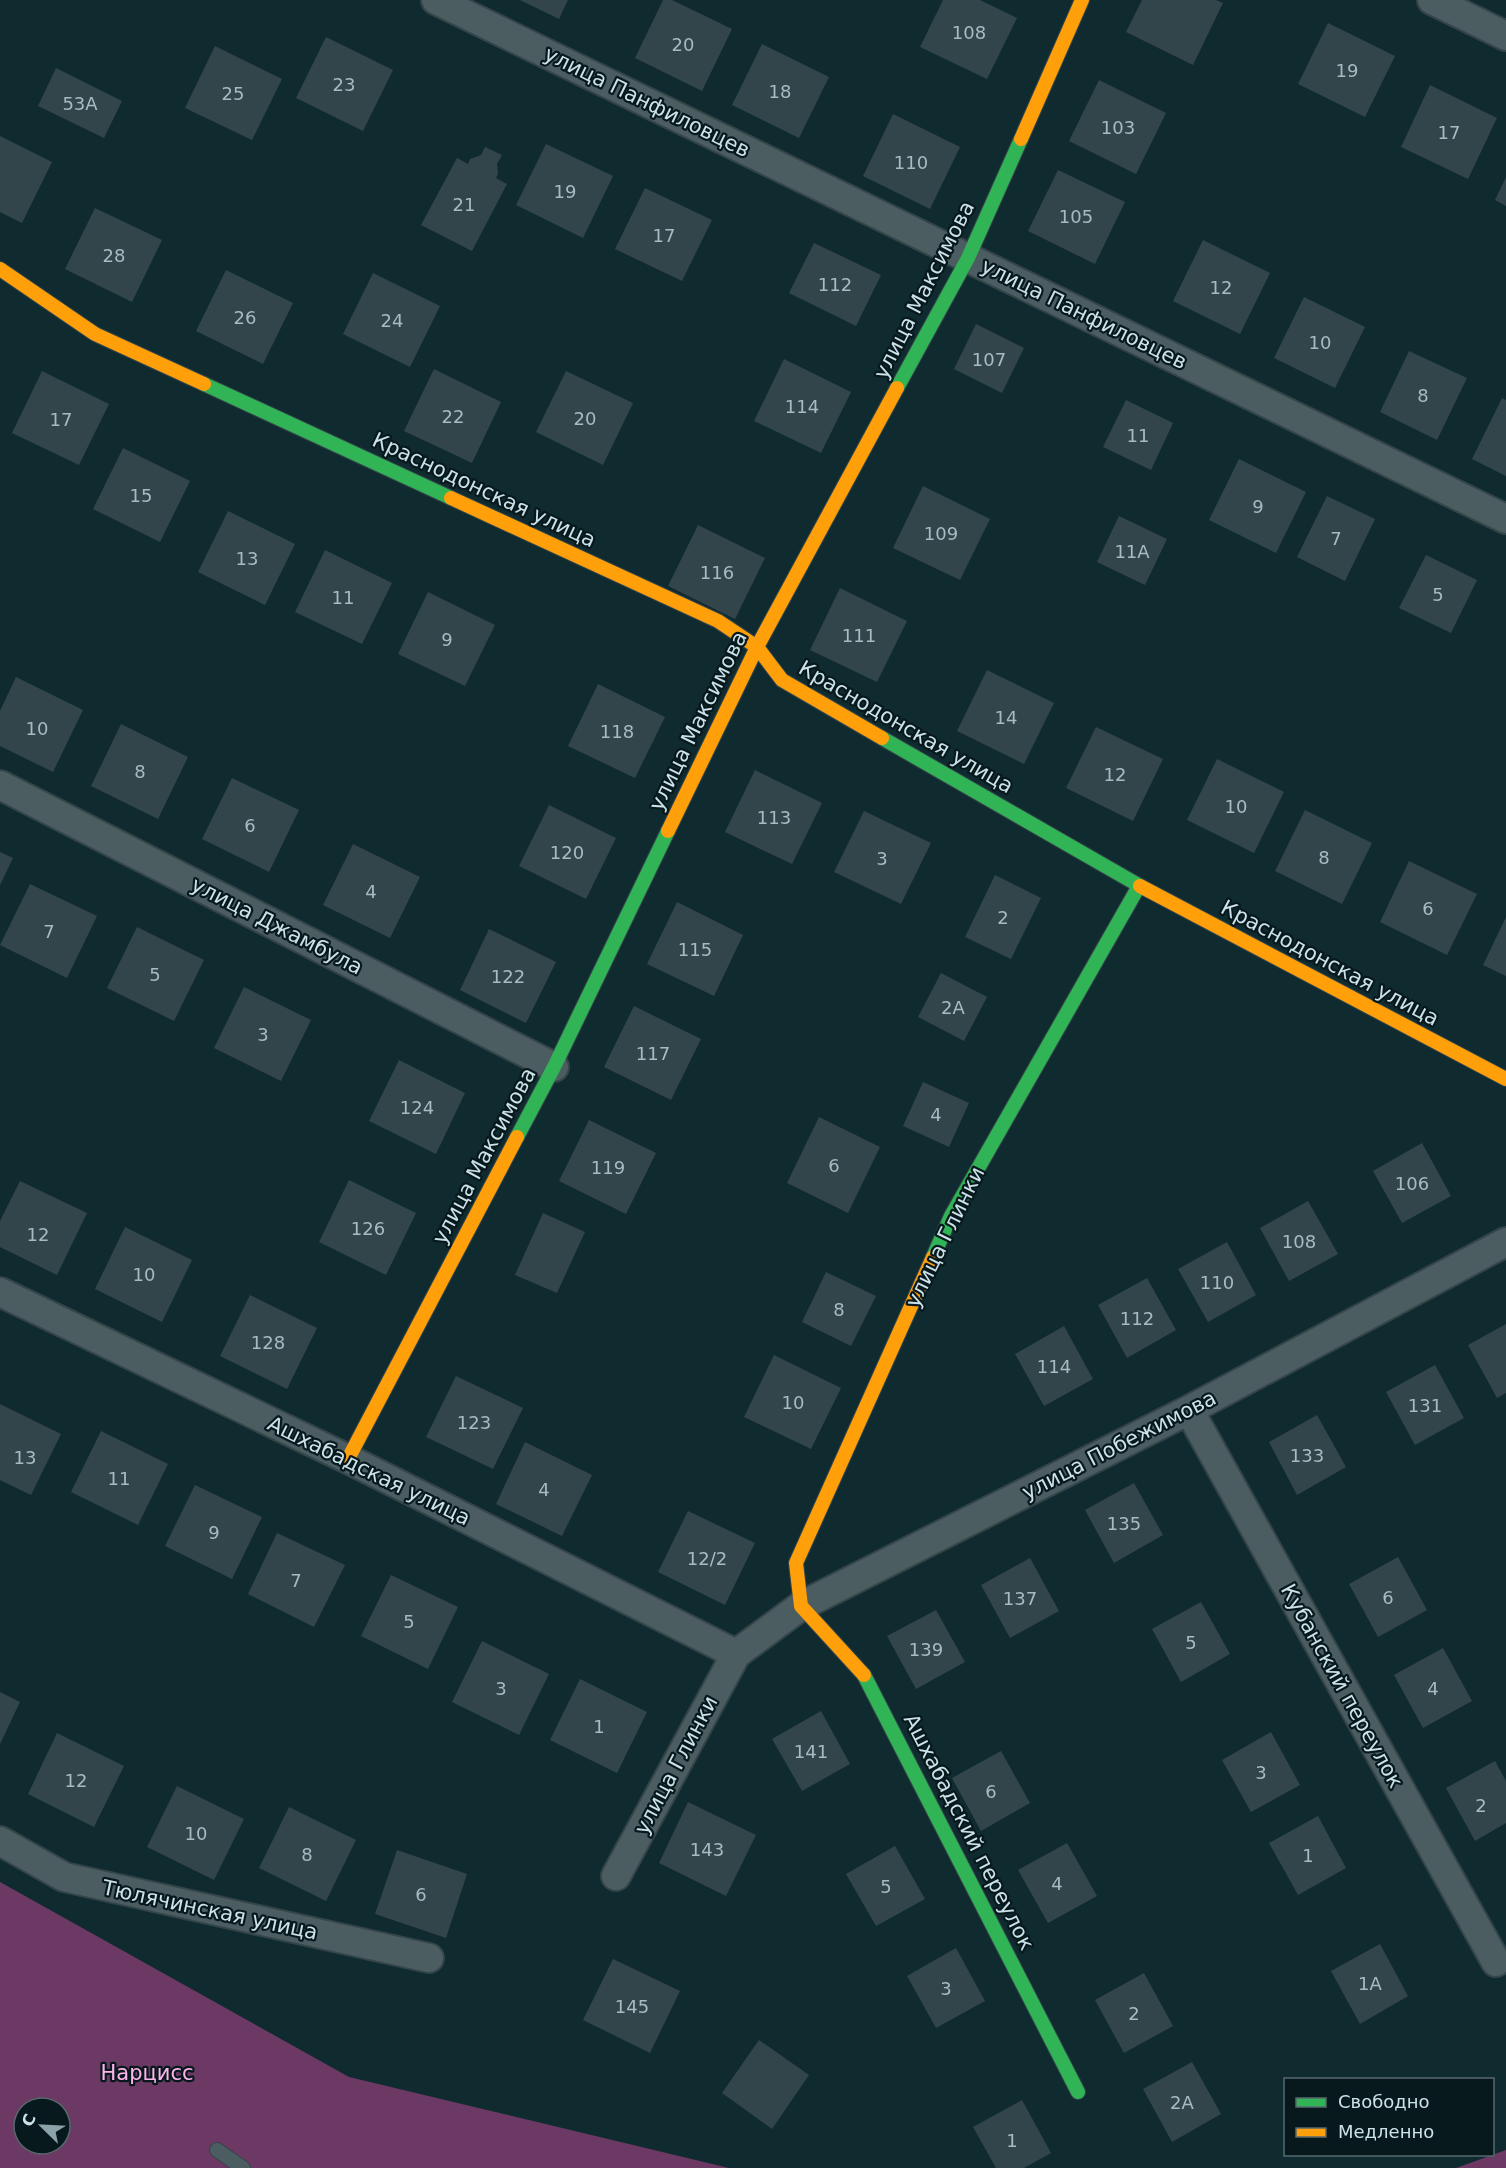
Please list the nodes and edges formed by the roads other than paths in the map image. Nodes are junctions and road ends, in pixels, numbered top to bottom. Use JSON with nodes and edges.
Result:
{"nodes":[{"id":1,"x":436,"y":0,"type":"edge"},
{"id":2,"x":1082,"y":0,"type":"edge"},
{"id":3,"x":1432,"y":0,"type":"edge"},
{"id":4,"x":1506,"y":36,"type":"edge"},
{"id":5,"x":968,"y":258,"type":"junction"},
{"id":6,"x":0,"y":269,"type":"edge"},
{"id":7,"x":1506,"y":519,"type":"edge"},
{"id":8,"x":757,"y":647,"type":"junction"},
{"id":9,"x":0,"y":785,"type":"edge"},
{"id":10,"x":1139,"y":886,"type":"junction"},
{"id":11,"x":554,"y":1067,"type":"junction"},
{"id":12,"x":1506,"y":1079,"type":"edge"},
{"id":13,"x":1506,"y":1242,"type":"edge"},
{"id":14,"x":0,"y":1292,"type":"edge"},
{"id":15,"x":1189,"y":1410,"type":"junction"},
{"id":16,"x":348,"y":1459,"type":"junction"},
{"id":17,"x":801,"y":1606,"type":"junction"},
{"id":18,"x":736,"y":1654,"type":"junction"},
{"id":19,"x":0,"y":1841,"type":"edge"},
{"id":20,"x":616,"y":1876,"type":"dead end"},
{"id":21,"x":429,"y":1958,"type":"dead end"},
{"id":22,"x":1496,"y":1962,"type":"dead end"},
{"id":23,"x":1078,"y":2092,"type":"dead end"},
{"id":24,"x":217,"y":2150,"type":"dead end"},
{"id":25,"x":243,"y":2168,"type":"edge"}],
"edges":[{"from":1,"to":5,"type":"street","name":"улица Панфиловцев"},
{"from":2,"to":5,"type":"street","name":"улица Максимова"},
{"from":3,"to":4,"type":"street"},
{"from":5,"to":7,"type":"street","name":"улица Панфиловцев"},
{"from":5,"to":8,"type":"street","name":"улица Максимова"},
{"from":6,"to":8,"type":"street","name":"Краснодонская улица"},
{"from":8,"to":10,"type":"street","name":"Краснодонская улица"},
{"from":8,"to":11,"type":"street","name":"улица Максимова"},
{"from":9,"to":11,"type":"street","name":"улица Джамбула"},
{"from":10,"to":12,"type":"street","name":"Краснодонская улица"},
{"from":10,"to":17,"type":"street","name":"улица Глинки"},
{"from":11,"to":16,"type":"street","name":"улица Максимова"},
{"from":13,"to":15,"type":"street","name":"улица Побежимова"},
{"from":14,"to":16,"type":"street","name":"Ашхабадская улица"},
{"from":15,"to":17,"type":"street","name":"улица Побежимова"},
{"from":15,"to":22,"type":"street","name":"Кубанский переулок"},
{"from":16,"to":18,"type":"street","name":"Ашхабадская улица"},
{"from":17,"to":18,"type":"street","name":"улица Побежимова"},
{"from":17,"to":23,"type":"street","name":"Ашхабадский переулок"},
{"from":18,"to":20,"type":"street","name":"улица Глинки"},
{"from":19,"to":21,"type":"street","name":"Тюлячинская улица"},
{"from":24,"to":25,"type":"lane"}]}
